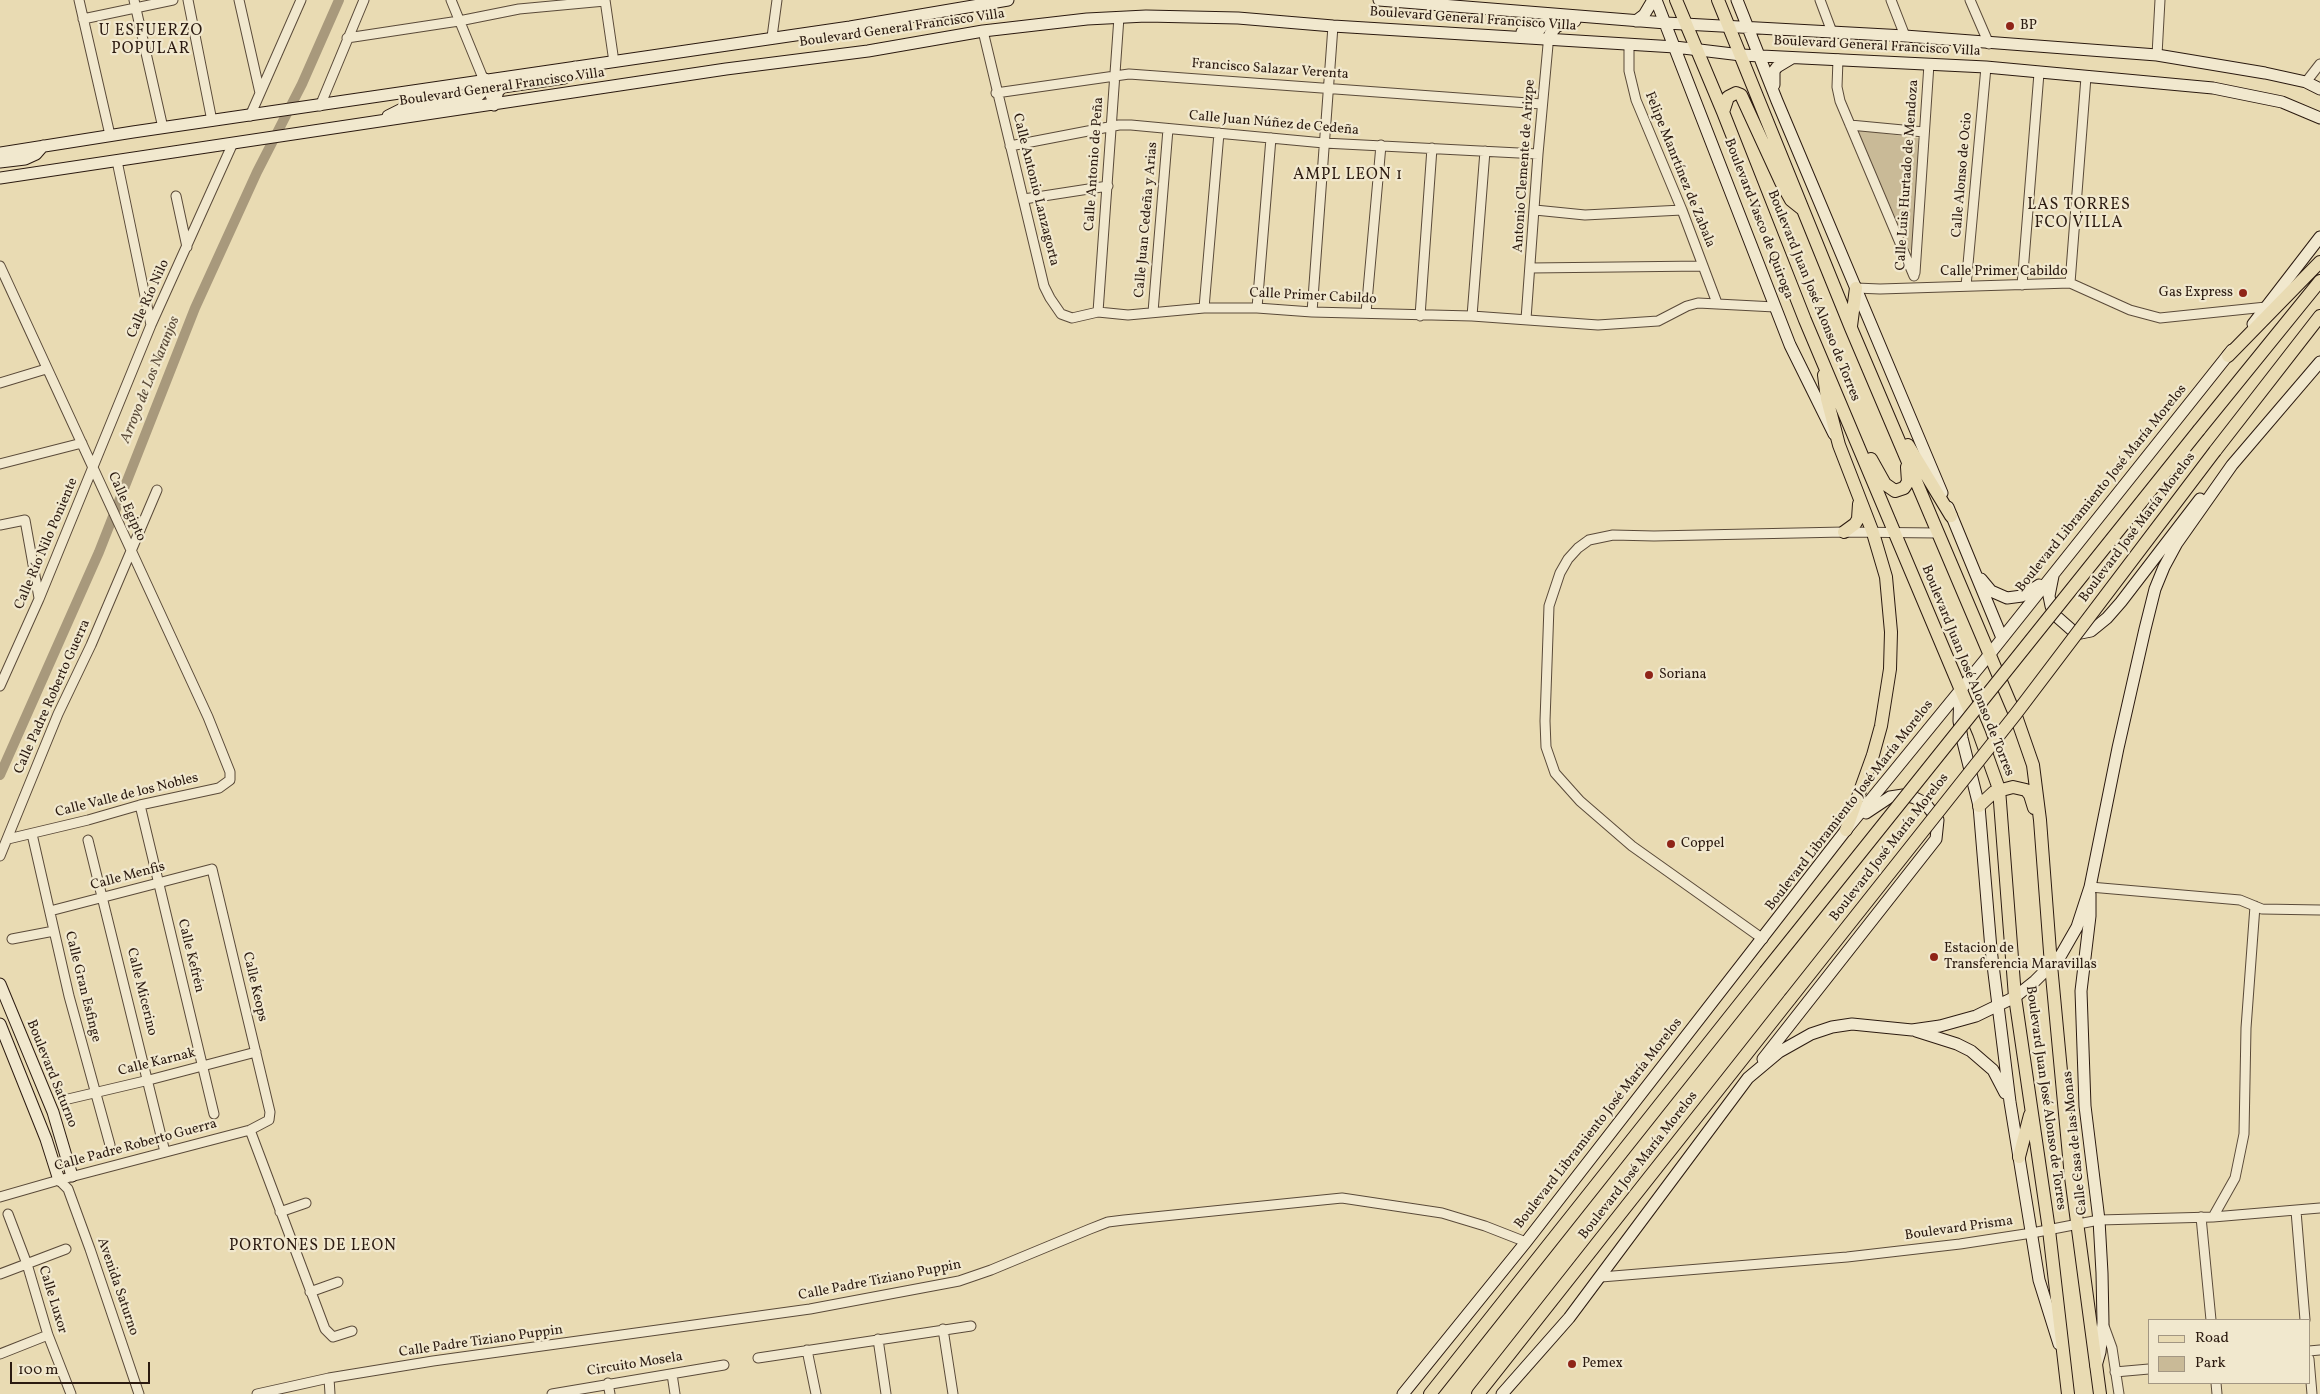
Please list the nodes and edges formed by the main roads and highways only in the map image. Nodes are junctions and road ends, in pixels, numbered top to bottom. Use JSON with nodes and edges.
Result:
{"nodes":[{"id":1,"x":1676,"y":0,"type":"edge"},
{"id":2,"x":1718,"y":0,"type":"edge"},
{"id":3,"x":1723,"y":112,"type":"junction"},
{"id":4,"x":1805,"y":211,"type":"junction"},
{"id":5,"x":2320,"y":262,"type":"edge"},
{"id":6,"x":2320,"y":281,"type":"edge"},
{"id":7,"x":1856,"y":288,"type":"road end"},
{"id":8,"x":2319,"y":317,"type":"edge"},
{"id":9,"x":1851,"y":328,"type":"junction"},
{"id":10,"x":2228,"y":356,"type":"road end"},
{"id":11,"x":1822,"y":360,"type":"junction"},
{"id":12,"x":1834,"y":388,"type":"junction"},
{"id":13,"x":1889,"y":414,"type":"junction"},
{"id":14,"x":1905,"y":454,"type":"junction"},
{"id":15,"x":1858,"y":496,"type":"junction"},
{"id":16,"x":1951,"y":516,"type":"road end"},
{"id":17,"x":1844,"y":532,"type":"road end"},
{"id":18,"x":2000,"y":789,"type":"junction"},
{"id":19,"x":1979,"y":806,"type":"road end"},
{"id":20,"x":1846,"y":830,"type":"road end"},
{"id":21,"x":2045,"y":899,"type":"junction"},
{"id":22,"x":2032,"y":1108,"type":"junction"},
{"id":23,"x":2019,"y":1157,"type":"road end"},
{"id":24,"x":1430,"y":1394,"type":"edge"},
{"id":25,"x":1478,"y":1394,"type":"edge"},
{"id":26,"x":2068,"y":1394,"type":"edge"},
{"id":27,"x":2100,"y":1394,"type":"edge"}],
"edges":[{"from":1,"to":3,"type":"main road","name":"Boulevard Juan José Alonso de Torres"},
{"from":2,"to":4,"type":"main road","name":"Boulevard Juan José Alonso de Torres"},
{"from":3,"to":4,"type":"main road"},
{"from":3,"to":11,"type":"main road","name":"Boulevard Juan José Alonso de Torres"},
{"from":4,"to":9,"type":"main road","name":"Boulevard Juan José Alonso de Torres"},
{"from":5,"to":10,"type":"main road"},
{"from":6,"to":24,"type":"main road","name":"Boulevard José María Morelos","bridge":true},
{"from":7,"to":9,"type":"main road"},
{"from":8,"to":25,"type":"main road","name":"Boulevard José María Morelos","bridge":true},
{"from":9,"to":13,"type":"main road","name":"Boulevard Juan José Alonso de Torres"},
{"from":11,"to":12,"type":"main road","name":"Boulevard Juan José Alonso de Torres"},
{"from":11,"to":15,"type":"main road"},
{"from":12,"to":14,"type":"main road"},
{"from":12,"to":18,"type":"main road","name":"Boulevard Juan José Alonso de Torres"},
{"from":13,"to":14,"type":"main road","name":"Boulevard Juan José Alonso de Torres"},
{"from":13,"to":16,"type":"main road"},
{"from":14,"to":21,"type":"main road","name":"Boulevard Juan José Alonso de Torres"},
{"from":15,"to":17,"type":"main road"},
{"from":15,"to":20,"type":"main road"},
{"from":18,"to":19,"type":"main road"},
{"from":18,"to":21,"type":"main road"},
{"from":18,"to":22,"type":"main road","name":"Boulevard Juan José Alonso de Torres"},
{"from":21,"to":27,"type":"main road","name":"Boulevard Juan José Alonso de Torres"},
{"from":22,"to":23,"type":"main road"},
{"from":22,"to":26,"type":"main road","name":"Boulevard Juan José Alonso de Torres"}]}
